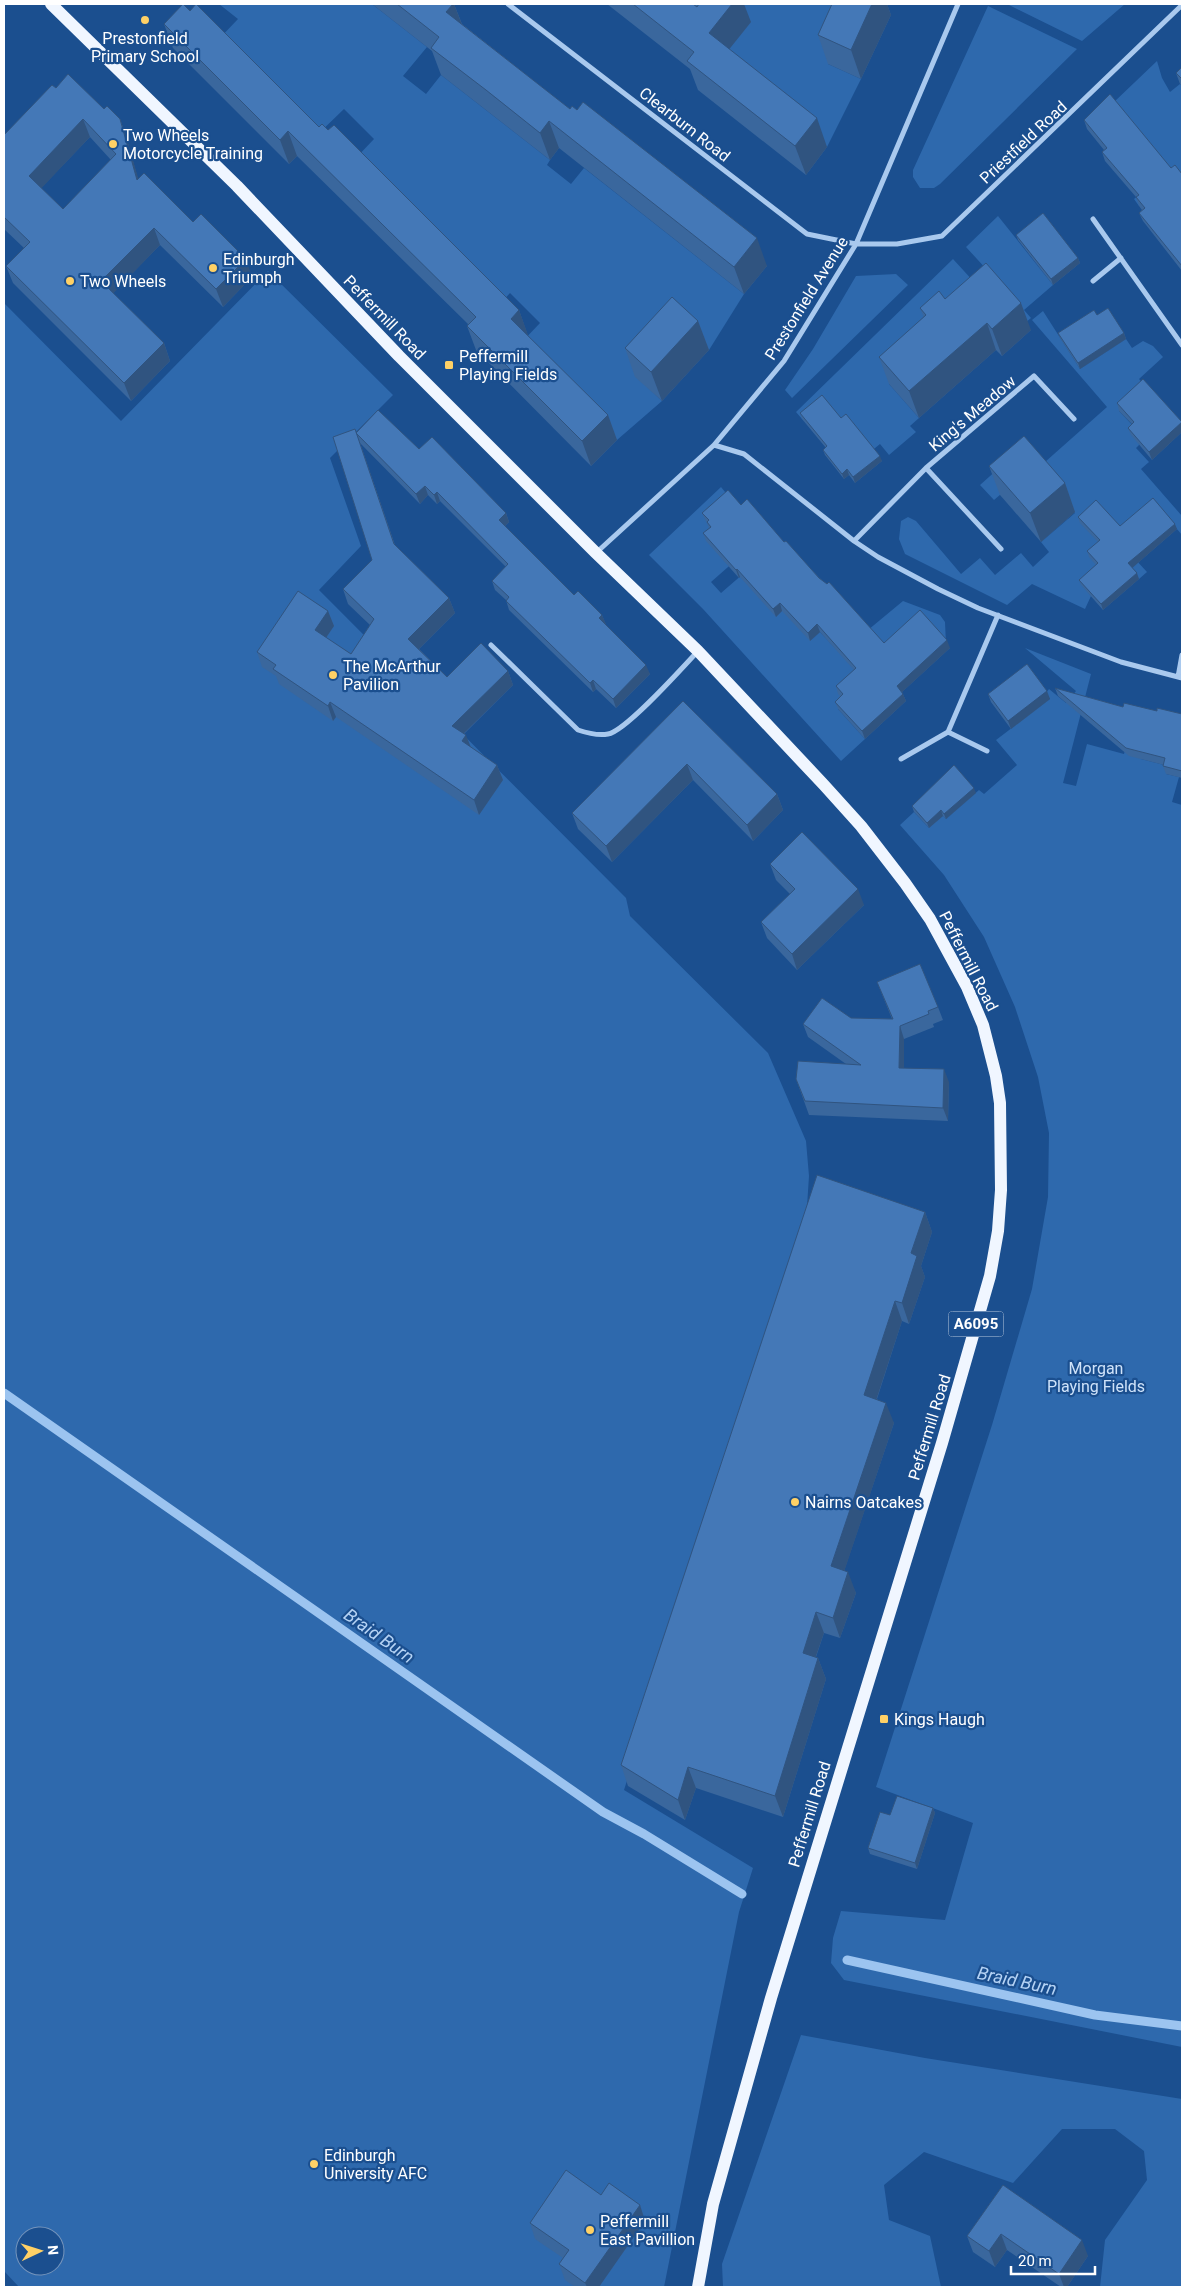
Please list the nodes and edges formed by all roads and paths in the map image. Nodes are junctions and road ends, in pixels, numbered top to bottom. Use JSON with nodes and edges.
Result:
{"nodes":[{"id":1,"x":51,"y":4,"type":"edge"},
{"id":2,"x":508,"y":4,"type":"edge"},
{"id":3,"x":958,"y":4,"type":"edge"},
{"id":4,"x":1182,"y":5,"type":"edge"},
{"id":5,"x":1093,"y":219,"type":"dead end"},
{"id":6,"x":856,"y":244,"type":"junction"},
{"id":7,"x":1121,"y":258,"type":"junction"},
{"id":8,"x":1093,"y":281,"type":"dead end"},
{"id":9,"x":1182,"y":345,"type":"edge"},
{"id":10,"x":1074,"y":419,"type":"dead end"},
{"id":11,"x":714,"y":445,"type":"junction"},
{"id":12,"x":926,"y":468,"type":"junction"},
{"id":13,"x":854,"y":542,"type":"junction"},
{"id":14,"x":1001,"y":549,"type":"dead end"},
{"id":15,"x":596,"y":553,"type":"junction"},
{"id":16,"x":998,"y":615,"type":"junction"},
{"id":17,"x":491,"y":645,"type":"dead end"},
{"id":18,"x":698,"y":651,"type":"junction"},
{"id":19,"x":1182,"y":655,"type":"edge"},
{"id":20,"x":1180,"y":677,"type":"edge"},
{"id":21,"x":948,"y":732,"type":"junction"},
{"id":22,"x":987,"y":751,"type":"dead end"},
{"id":23,"x":901,"y":759,"type":"dead end"},
{"id":24,"x":698,"y":2287,"type":"edge"}],
"edges":[{"from":1,"to":15,"type":"main road","name":"Peffermill Road","number":"A6095"},
{"from":2,"to":6,"type":"street","name":"Clearburn Road"},
{"from":3,"to":6,"type":"street","name":"Prestonfield Avenue"},
{"from":4,"to":6,"type":"street","name":"Priestfield Road"},
{"from":5,"to":7,"type":"street"},
{"from":6,"to":11,"type":"street","name":"Prestonfield Avenue"},
{"from":7,"to":8,"type":"street"},
{"from":7,"to":9,"type":"street"},
{"from":10,"to":12,"type":"street","name":"King's Meadow"},
{"from":11,"to":13,"type":"street"},
{"from":11,"to":15,"type":"street","name":"Prestonfield Avenue"},
{"from":12,"to":13,"type":"street","name":"King's Meadow"},
{"from":12,"to":14,"type":"street","name":"King's Meadow"},
{"from":13,"to":16,"type":"street"},
{"from":15,"to":18,"type":"main road","name":"Peffermill Road","number":"A6095"},
{"from":16,"to":20,"type":"street"},
{"from":16,"to":21,"type":"street"},
{"from":17,"to":18,"type":"street"},
{"from":18,"to":24,"type":"main road","name":"Peffermill Road","number":"A6095"},
{"from":19,"to":20,"type":"street"},
{"from":21,"to":22,"type":"street"},
{"from":21,"to":23,"type":"street"}]}
